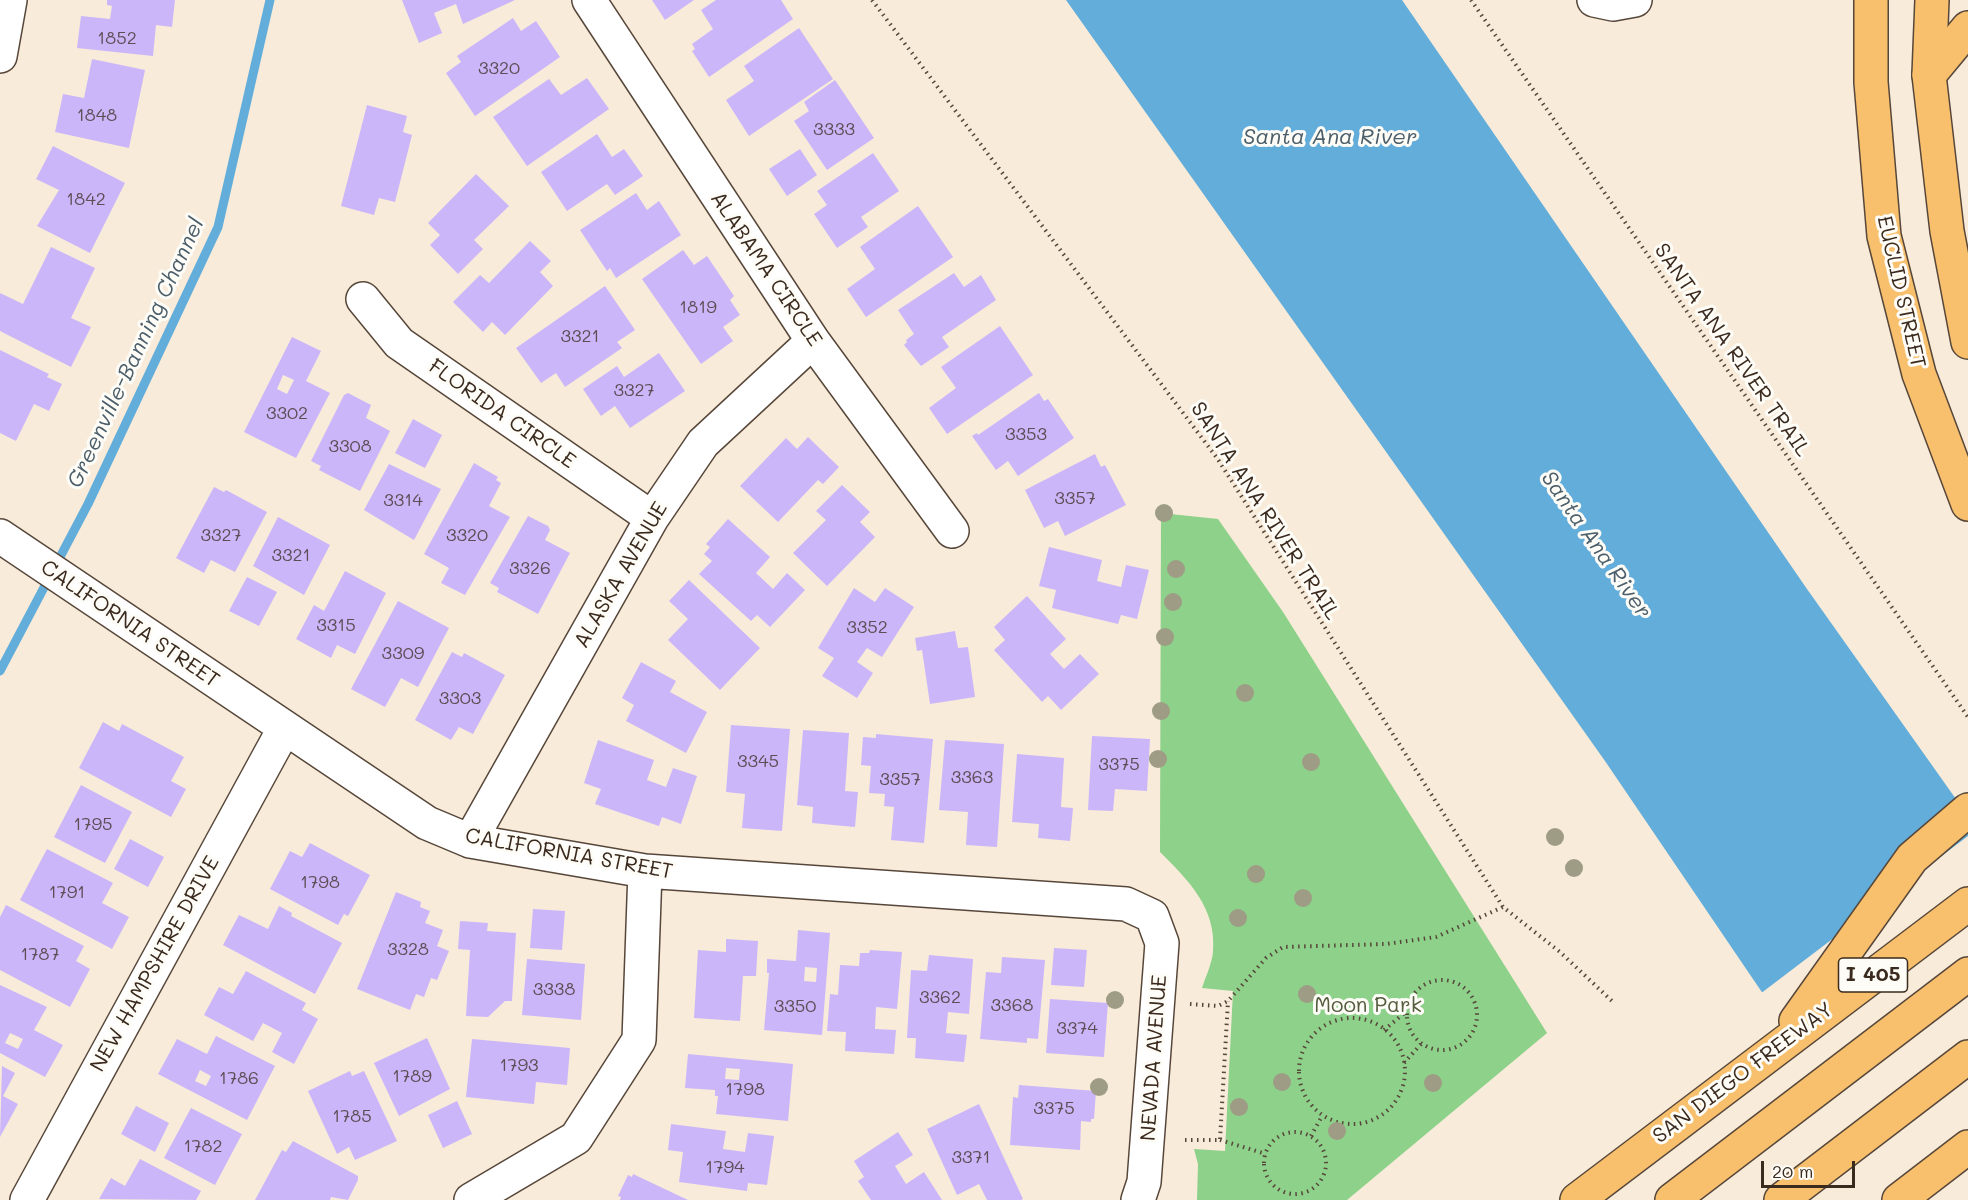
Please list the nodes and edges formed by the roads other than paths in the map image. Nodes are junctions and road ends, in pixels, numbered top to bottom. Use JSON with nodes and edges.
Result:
{"nodes":[{"id":1,"x":10,"y":0,"type":"edge"},
{"id":2,"x":589,"y":0,"type":"edge"},
{"id":3,"x":1594,"y":0,"type":"edge"},
{"id":4,"x":1635,"y":0,"type":"edge"},
{"id":5,"x":1871,"y":0,"type":"edge"},
{"id":6,"x":1932,"y":0,"type":"edge"},
{"id":7,"x":1968,"y":28,"type":"edge"},
{"id":8,"x":0,"y":56,"type":"edge"},
{"id":9,"x":1929,"y":75,"type":"junction"},
{"id":10,"x":363,"y":299,"type":"dead end"},
{"id":11,"x":813,"y":341,"type":"junction"},
{"id":12,"x":1968,"y":342,"type":"edge"},
{"id":13,"x":1968,"y":504,"type":"edge"},
{"id":14,"x":652,"y":518,"type":"junction"},
{"id":15,"x":952,"y":531,"type":"dead end"},
{"id":16,"x":0,"y":536,"type":"edge"},
{"id":17,"x":284,"y":729,"type":"junction"},
{"id":18,"x":1968,"y":810,"type":"edge"},
{"id":19,"x":470,"y":842,"type":"junction"},
{"id":20,"x":645,"y":871,"type":"junction"},
{"id":21,"x":1968,"y":904,"type":"edge"},
{"id":22,"x":1152,"y":916,"type":"joint"},
{"id":23,"x":1968,"y":974,"type":"edge"},
{"id":24,"x":1778,"y":1046,"type":"junction"},
{"id":25,"x":1968,"y":1057,"type":"edge"},
{"id":26,"x":1968,"y":1147,"type":"edge"},
{"id":27,"x":27,"y":1200,"type":"edge"},
{"id":28,"x":471,"y":1200,"type":"edge"},
{"id":29,"x":1138,"y":1200,"type":"edge"},
{"id":30,"x":1577,"y":1200,"type":"edge"},
{"id":31,"x":1672,"y":1200,"type":"edge"},
{"id":32,"x":1781,"y":1200,"type":"edge"},
{"id":33,"x":1899,"y":1200,"type":"edge"}],
"edges":[{"from":1,"to":8,"type":"street"},
{"from":2,"to":11,"type":"street","name":"ALABAMA CIRCLE"},
{"from":3,"to":4,"type":"street"},
{"from":5,"to":13,"type":"main road","name":"EUCLID STREET"},
{"from":6,"to":9,"type":"main road"},
{"from":7,"to":9,"type":"main road"},
{"from":9,"to":12,"type":"main road"},
{"from":10,"to":14,"type":"street","name":"FLORIDA CIRCLE"},
{"from":11,"to":14,"type":"street","name":"ALASKA AVENUE"},
{"from":11,"to":15,"type":"street","name":"ALABAMA CIRCLE"},
{"from":14,"to":19,"type":"street","name":"ALASKA AVENUE"},
{"from":16,"to":17,"type":"street","name":"CALIFORNIA STREET"},
{"from":17,"to":19,"type":"street","name":"CALIFORNIA STREET"},
{"from":17,"to":27,"type":"street","name":"NEW HAMPSHIRE DRIVE"},
{"from":18,"to":24,"type":"main road"},
{"from":19,"to":20,"type":"street","name":"CALIFORNIA STREET"},
{"from":20,"to":22,"type":"street","name":"CALIFORNIA STREET"},
{"from":20,"to":28,"type":"street"},
{"from":21,"to":24,"type":"main road","name":"SAN DIEGO FREEWAY","number":"I 405"},
{"from":22,"to":29,"type":"street","name":"NEVADA AVENUE"},
{"from":23,"to":31,"type":"main road"},
{"from":24,"to":30,"type":"main road","name":"SAN DIEGO FREEWAY","number":"I 405"},
{"from":25,"to":32,"type":"main road"},
{"from":26,"to":33,"type":"main road"}]}
